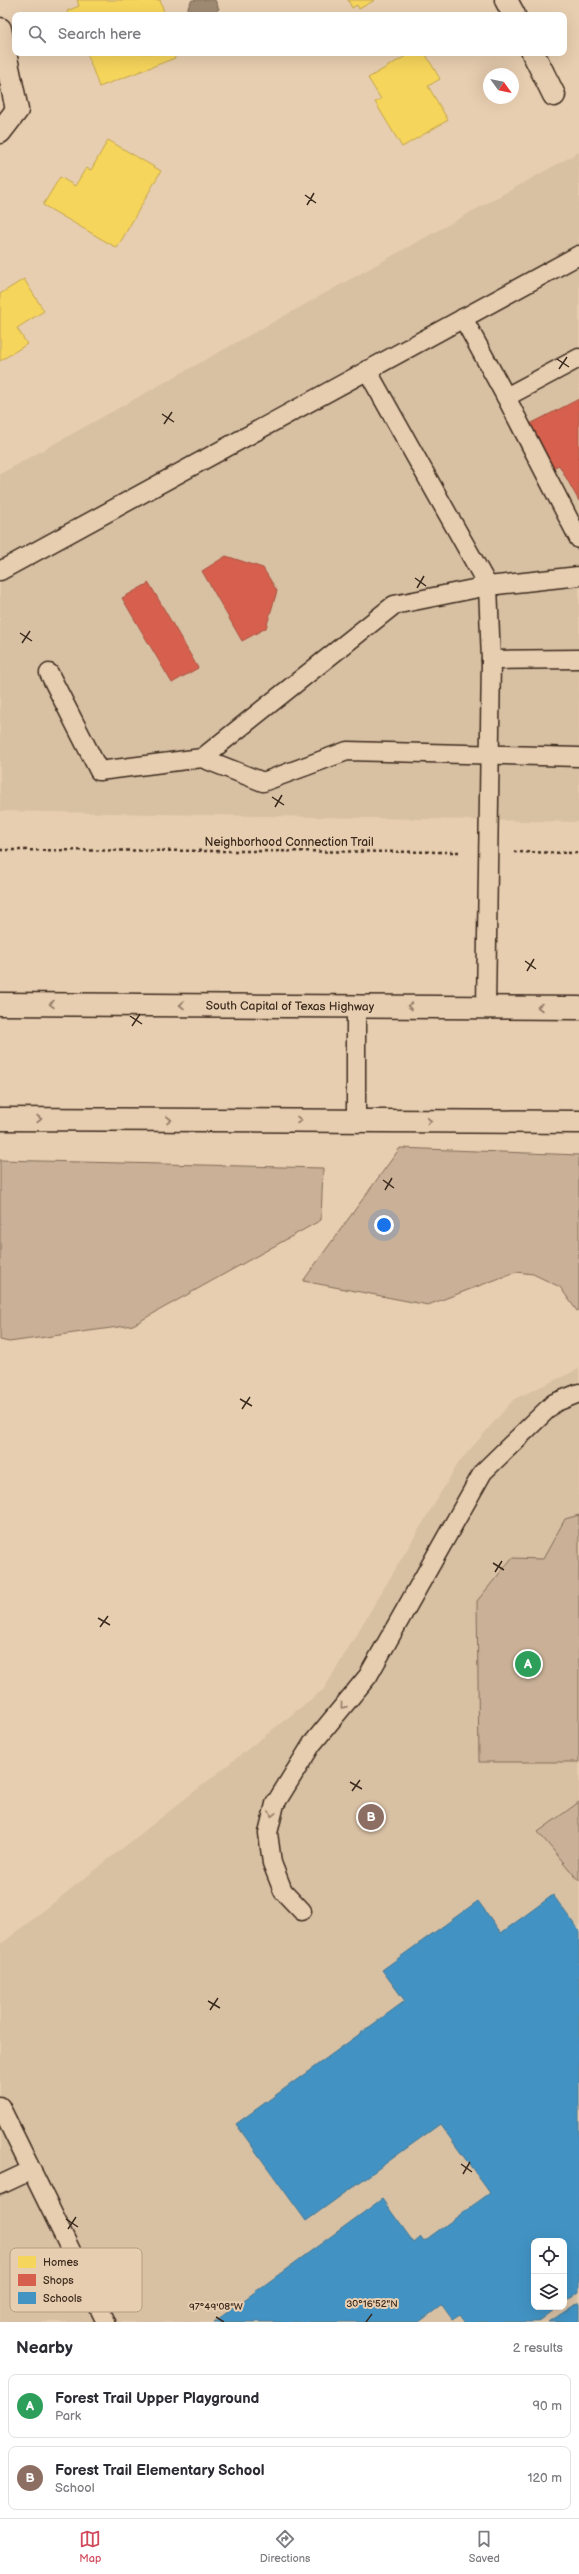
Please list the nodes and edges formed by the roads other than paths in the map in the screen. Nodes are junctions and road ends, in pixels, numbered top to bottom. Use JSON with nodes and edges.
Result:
{"nodes":[{"id":1,"x":506,"y":0,"type":"edge"},
{"id":2,"x":512,"y":12,"type":"edge"},
{"id":3,"x":0,"y":29,"type":"edge"},
{"id":4,"x":534,"y":56,"type":"edge"},
{"id":5,"x":554,"y":95,"type":"dead end"},
{"id":6,"x":0,"y":132,"type":"edge"},
{"id":7,"x":579,"y":254,"type":"edge"},
{"id":8,"x":463,"y":318,"type":"junction"},
{"id":9,"x":579,"y":358,"type":"edge"},
{"id":10,"x":367,"y":370,"type":"junction"},
{"id":11,"x":506,"y":397,"type":"junction"},
{"id":12,"x":579,"y":539,"type":"edge"},
{"id":13,"x":0,"y":571,"type":"edge"},
{"id":14,"x":579,"y":576,"type":"edge"},
{"id":15,"x":488,"y":586,"type":"junction"},
{"id":16,"x":579,"y":659,"type":"edge"},
{"id":17,"x":492,"y":660,"type":"junction"},
{"id":18,"x":49,"y":673,"type":"dead end"},
{"id":19,"x":489,"y":754,"type":"junction"},
{"id":20,"x":579,"y":757,"type":"edge"},
{"id":21,"x":202,"y":758,"type":"junction"},
{"id":22,"x":0,"y":1004,"type":"edge"},
{"id":23,"x":356,"y":1006,"type":"junction"},
{"id":24,"x":486,"y":1007,"type":"junction"},
{"id":25,"x":579,"y":1008,"type":"edge"},
{"id":26,"x":0,"y":1119,"type":"edge"},
{"id":27,"x":356,"y":1121,"type":"junction"},
{"id":28,"x":579,"y":1122,"type":"edge"},
{"id":29,"x":579,"y":1393,"type":"edge"},
{"id":30,"x":302,"y":1911,"type":"dead end"},
{"id":31,"x":0,"y":2106,"type":"edge"},
{"id":32,"x":32,"y":2170,"type":"junction"},
{"id":33,"x":0,"y":2185,"type":"edge"},
{"id":34,"x":70,"y":2248,"type":"edge"},
{"id":35,"x":101,"y":2312,"type":"edge"},
{"id":36,"x":106,"y":2322,"type":"edge"}],
"edges":[{"from":1,"to":2,"type":"main road"},
{"from":3,"to":6,"type":"main road"},
{"from":4,"to":5,"type":"main road"},
{"from":7,"to":8,"type":"lane"},
{"from":8,"to":10,"type":"lane"},
{"from":8,"to":11,"type":"lane"},
{"from":9,"to":11,"type":"lane"},
{"from":10,"to":13,"type":"lane"},
{"from":10,"to":15,"type":"lane"},
{"from":11,"to":12,"type":"lane"},
{"from":14,"to":15,"type":"lane"},
{"from":15,"to":17,"type":"lane"},
{"from":15,"to":21,"type":"lane"},
{"from":16,"to":17,"type":"lane"},
{"from":17,"to":19,"type":"lane"},
{"from":18,"to":21,"type":"lane"},
{"from":19,"to":20,"type":"lane"},
{"from":19,"to":21,"type":"lane"},
{"from":19,"to":24,"type":"lane"},
{"from":23,"to":22,"type":"main road","name":"South Capital of Texas Highway","one_way":true},
{"from":24,"to":23,"type":"main road","name":"South Capital of Texas Highway","one_way":true},
{"from":23,"to":27,"type":"lane"},
{"from":25,"to":24,"type":"main road","name":"South Capital of Texas Highway","one_way":true},
{"from":26,"to":27,"type":"main road","one_way":true},
{"from":27,"to":28,"type":"main road","one_way":true},
{"from":29,"to":30,"type":"lane","one_way":true},
{"from":31,"to":32,"type":"lane"},
{"from":32,"to":33,"type":"lane"},
{"from":32,"to":34,"type":"lane"},
{"from":35,"to":36,"type":"lane"}]}
